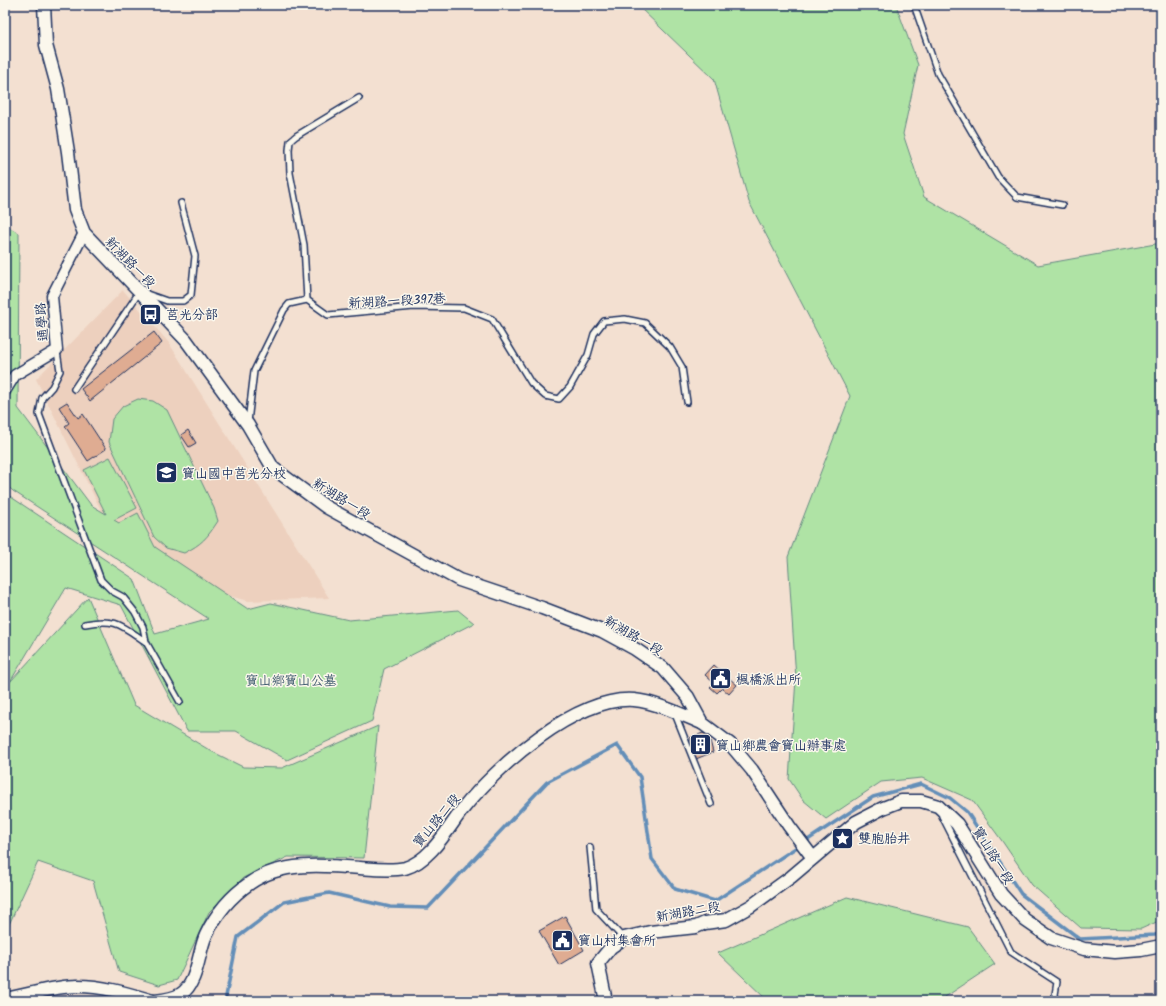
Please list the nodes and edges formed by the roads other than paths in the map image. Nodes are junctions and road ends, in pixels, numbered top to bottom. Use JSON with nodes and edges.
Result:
{"nodes":[{"id":1,"x":914,"y":5,"type":"edge"},
{"id":2,"x":46,"y":6,"type":"edge"},
{"id":3,"x":359,"y":98,"type":"dead end"},
{"id":4,"x":181,"y":203,"type":"dead end"},
{"id":5,"x":1062,"y":205,"type":"dead end"},
{"id":6,"x":84,"y":233,"type":"junction"},
{"id":7,"x":139,"y":291,"type":"junction"},
{"id":8,"x":307,"y":300,"type":"junction"},
{"id":9,"x":57,"y":350,"type":"junction"},
{"id":10,"x":74,"y":389,"type":"dead end"},
{"id":11,"x":5,"y":391,"type":"edge"},
{"id":12,"x":687,"y":402,"type":"dead end"},
{"id":13,"x":248,"y":425,"type":"junction"},
{"id":14,"x":86,"y":624,"type":"dead end"},
{"id":15,"x":146,"y":642,"type":"junction"},
{"id":16,"x":180,"y":702,"type":"dead end"},
{"id":17,"x":674,"y":712,"type":"junction"},
{"id":18,"x":702,"y":723,"type":"junction"},
{"id":19,"x":711,"y":804,"type":"dead end"},
{"id":20,"x":938,"y":806,"type":"junction"},
{"id":21,"x":590,"y":847,"type":"dead end"},
{"id":22,"x":813,"y":858,"type":"junction"},
{"id":23,"x":624,"y":938,"type":"junction"},
{"id":24,"x":1161,"y":946,"type":"edge"},
{"id":25,"x":5,"y":999,"type":"edge"},
{"id":26,"x":603,"y":1000,"type":"edge"},
{"id":27,"x":154,"y":1001,"type":"edge"},
{"id":28,"x":1054,"y":1001,"type":"edge"}],
"edges":[{"from":1,"to":5,"type":"lane"},
{"from":2,"to":6,"type":"street","name":"新湖路一段"},
{"from":3,"to":8,"type":"lane"},
{"from":4,"to":7,"type":"lane"},
{"from":6,"to":7,"type":"street","name":"新湖路一段"},
{"from":6,"to":9,"type":"street","name":"通學路"},
{"from":7,"to":10,"type":"lane"},
{"from":7,"to":13,"type":"street","name":"新湖路一段"},
{"from":8,"to":12,"type":"lane","name":"新湖路一段397巷"},
{"from":8,"to":13,"type":"lane"},
{"from":9,"to":11,"type":"street","name":"通學路"},
{"from":9,"to":15,"type":"lane"},
{"from":13,"to":18,"type":"street","name":"新湖路一段"},
{"from":14,"to":15,"type":"lane"},
{"from":15,"to":16,"type":"lane"},
{"from":17,"to":18,"type":"street","name":"寶山路二段"},
{"from":17,"to":19,"type":"lane"},
{"from":17,"to":27,"type":"street","name":"寶山路二段"},
{"from":18,"to":22,"type":"street","name":"新湖路一段"},
{"from":20,"to":22,"type":"street","name":"寶山路一段"},
{"from":20,"to":24,"type":"street","name":"寶山路一段"},
{"from":20,"to":28,"type":"lane"},
{"from":21,"to":23,"type":"lane"},
{"from":22,"to":23,"type":"street","name":"新湖路二段"},
{"from":23,"to":26,"type":"street","name":"新湖路二段"},
{"from":25,"to":27,"type":"street","name":"寶山路二段"}]}
